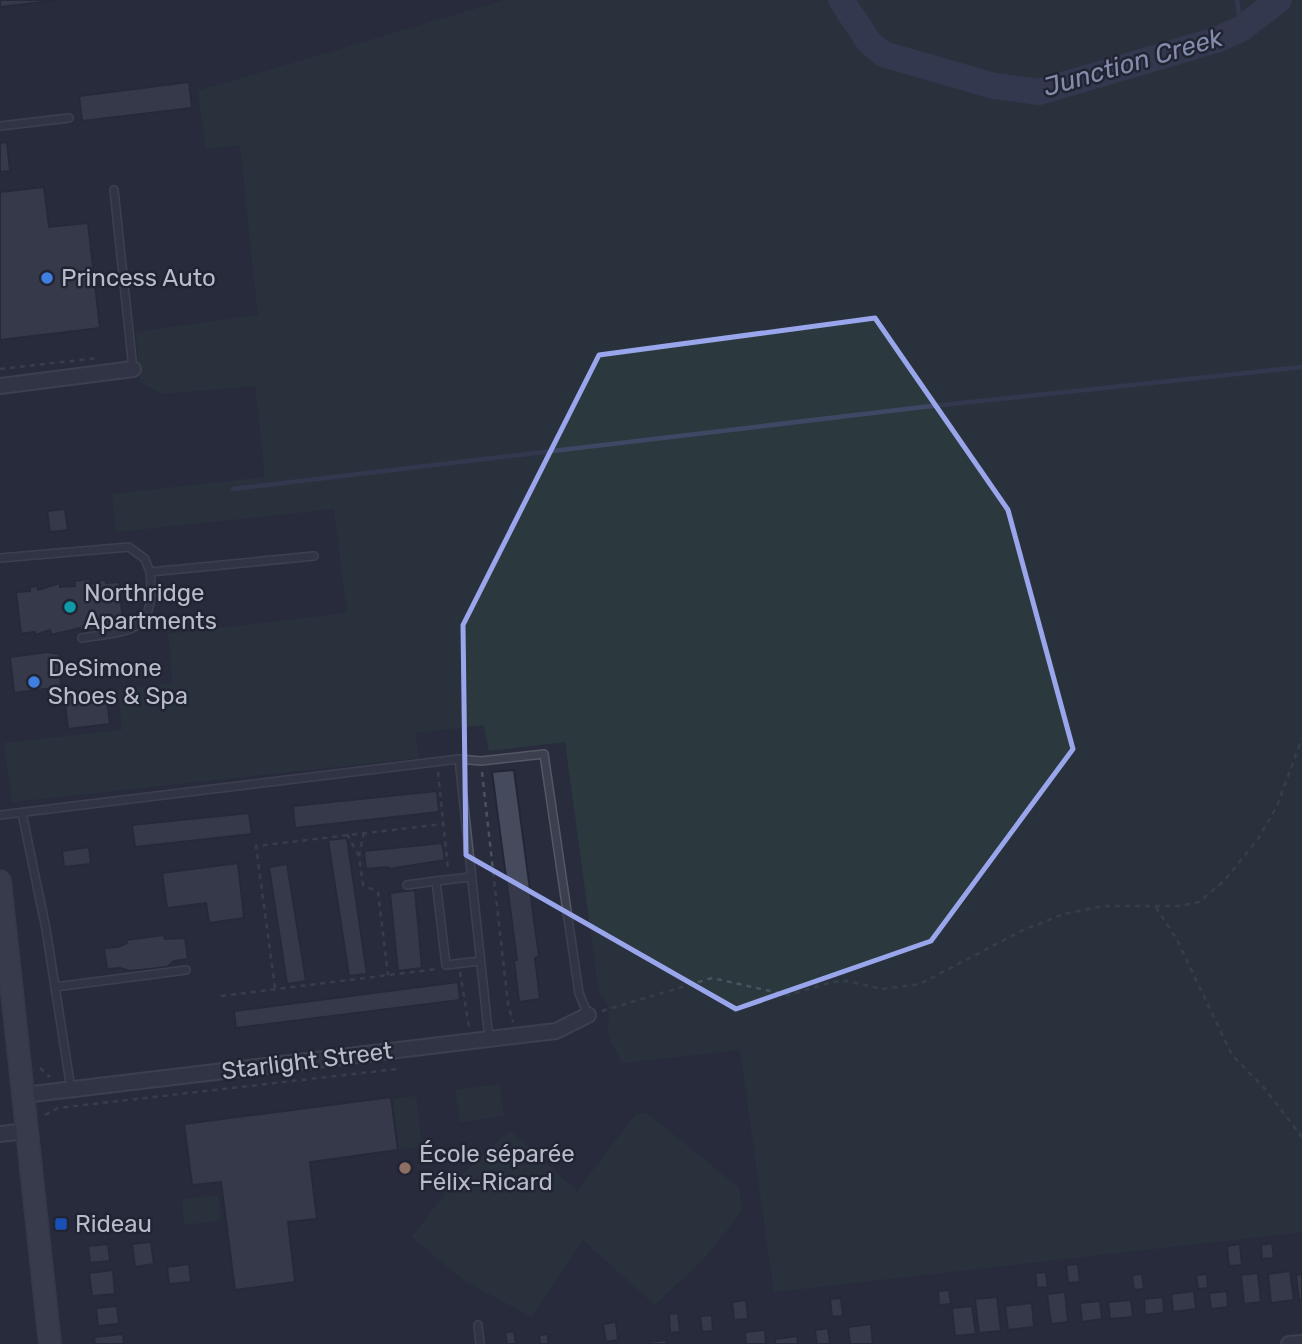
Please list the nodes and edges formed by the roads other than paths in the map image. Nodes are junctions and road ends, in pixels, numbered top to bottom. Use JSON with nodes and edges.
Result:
{"nodes":[{"id":1,"x":69,"y":118,"type":"dead end"},
{"id":2,"x":0,"y":126,"type":"edge"},
{"id":3,"x":114,"y":190,"type":"dead end"},
{"id":4,"x":133,"y":361,"type":"joint"},
{"id":5,"x":0,"y":386,"type":"edge"},
{"id":6,"x":314,"y":556,"type":"dead end"},
{"id":7,"x":0,"y":558,"type":"edge"},
{"id":8,"x":150,"y":572,"type":"junction"},
{"id":9,"x":82,"y":638,"type":"dead end"},
{"id":10,"x":459,"y":759,"type":"junction"},
{"id":11,"x":22,"y":813,"type":"junction"},
{"id":12,"x":0,"y":816,"type":"edge"},
{"id":13,"x":471,"y":877,"type":"junction"},
{"id":14,"x":0,"y":881,"type":"edge"},
{"id":15,"x":436,"y":881,"type":"junction"},
{"id":16,"x":407,"y":885,"type":"dead end"},
{"id":17,"x":480,"y":961,"type":"junction"},
{"id":18,"x":186,"y":970,"type":"dead end"},
{"id":19,"x":55,"y":987,"type":"junction"},
{"id":20,"x":588,"y":1015,"type":"joint"},
{"id":21,"x":489,"y":1039,"type":"junction"},
{"id":22,"x":71,"y":1089,"type":"junction"},
{"id":23,"x":24,"y":1096,"type":"junction"},
{"id":24,"x":28,"y":1130,"type":"junction"},
{"id":25,"x":0,"y":1134,"type":"edge"},
{"id":26,"x":478,"y":1325,"type":"dead end"},
{"id":27,"x":1302,"y":1343,"type":"edge"},
{"id":28,"x":50,"y":1344,"type":"edge"},
{"id":29,"x":480,"y":1344,"type":"edge"},
{"id":30,"x":1289,"y":1344,"type":"edge"}],
"edges":[{"from":1,"to":2,"type":"lane"},
{"from":3,"to":4,"type":"lane"},
{"from":4,"to":5,"type":"street"},
{"from":6,"to":8,"type":"lane"},
{"from":7,"to":8,"type":"lane"},
{"from":8,"to":9,"type":"lane"},
{"from":10,"to":11,"type":"lane"},
{"from":10,"to":13,"type":"lane"},
{"from":10,"to":20,"type":"lane"},
{"from":11,"to":12,"type":"lane"},
{"from":11,"to":19,"type":"lane"},
{"from":13,"to":15,"type":"lane"},
{"from":13,"to":17,"type":"lane"},
{"from":14,"to":23,"type":"main road"},
{"from":15,"to":16,"type":"lane"},
{"from":15,"to":17,"type":"lane"},
{"from":17,"to":21,"type":"lane"},
{"from":18,"to":19,"type":"lane"},
{"from":19,"to":22,"type":"lane"},
{"from":20,"to":21,"type":"street","name":"Starlight Street"},
{"from":21,"to":22,"type":"street","name":"Starlight Street"},
{"from":22,"to":23,"type":"street","name":"Starlight Street"},
{"from":23,"to":24,"type":"main road"},
{"from":24,"to":25,"type":"street"},
{"from":24,"to":28,"type":"main road"},
{"from":26,"to":29,"type":"lane"},
{"from":27,"to":30,"type":"street"}]}
